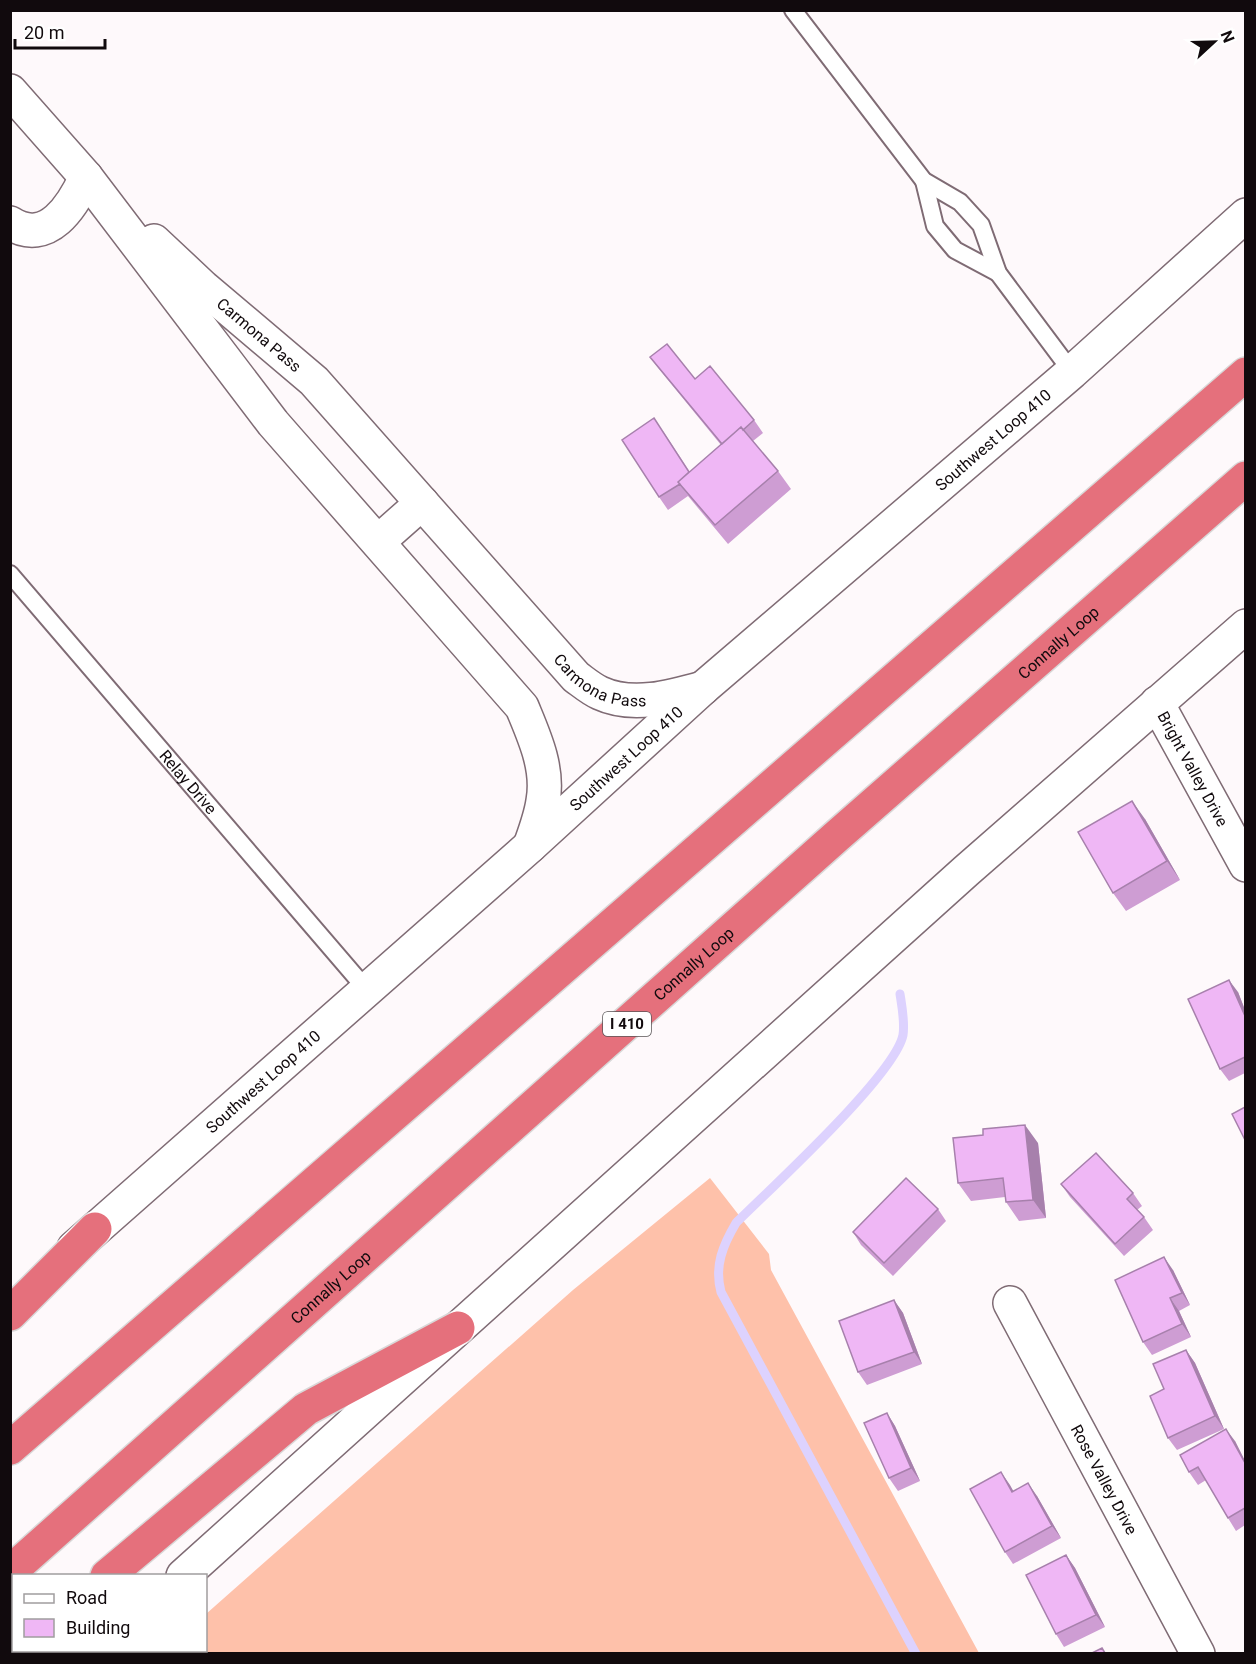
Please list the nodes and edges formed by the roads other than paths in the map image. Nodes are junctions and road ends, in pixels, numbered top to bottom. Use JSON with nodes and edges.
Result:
{"nodes":[{"id":1,"x":793,"y":10,"type":"edge"},
{"id":2,"x":10,"y":91,"type":"edge"},
{"id":3,"x":86,"y":177,"type":"junction"},
{"id":4,"x":924,"y":181,"type":"junction"},
{"id":5,"x":1245,"y":215,"type":"edge"},
{"id":6,"x":10,"y":223,"type":"edge"},
{"id":7,"x":998,"y":273,"type":"junction"},
{"id":8,"x":1072,"y":372,"type":"junction"},
{"id":9,"x":1245,"y":374,"type":"edge"},
{"id":10,"x":1245,"y":478,"type":"edge"},
{"id":11,"x":422,"y":503,"type":"junction"},
{"id":12,"x":379,"y":541,"type":"junction"},
{"id":13,"x":10,"y":574,"type":"edge"},
{"id":14,"x":1245,"y":626,"type":"edge"},
{"id":15,"x":703,"y":688,"type":"junction"},
{"id":16,"x":1157,"y":703,"type":"junction"},
{"id":17,"x":530,"y":846,"type":"junction"},
{"id":18,"x":1245,"y":865,"type":"edge"},
{"id":19,"x":367,"y":990,"type":"junction"},
{"id":20,"x":95,"y":1229,"type":"junction"},
{"id":21,"x":1010,"y":1303,"type":"dead end"},
{"id":22,"x":10,"y":1304,"type":"edge"},
{"id":23,"x":10,"y":1314,"type":"edge"},
{"id":24,"x":458,"y":1328,"type":"junction"},
{"id":25,"x":10,"y":1448,"type":"edge"},
{"id":26,"x":10,"y":1572,"type":"edge"},
{"id":27,"x":108,"y":1574,"type":"edge"},
{"id":28,"x":184,"y":1574,"type":"edge"},
{"id":29,"x":1198,"y":1653,"type":"edge"}],
"edges":[{"from":1,"to":4,"type":"lane"},
{"from":2,"to":3,"type":"main road","name":"Carmona Pass"},
{"from":3,"to":6,"type":"main road"},
{"from":3,"to":11,"type":"main road","name":"Carmona Pass"},
{"from":3,"to":12,"type":"main road","name":"Carmona Pass"},
{"from":4,"to":7,"type":"lane"},
{"from":4,"to":7,"type":"lane"},
{"from":5,"to":8,"type":"main road","name":"Southwest Loop 410"},
{"from":7,"to":8,"type":"lane"},
{"from":8,"to":15,"type":"main road","name":"Southwest Loop 410"},
{"from":9,"to":25,"type":"highway"},
{"from":10,"to":26,"type":"highway","name":"Connally Loop","number":"I 410"},
{"from":11,"to":12,"type":"main road"},
{"from":11,"to":15,"type":"main road","name":"Carmona Pass"},
{"from":12,"to":17,"type":"main road","name":"Carmona Pass"},
{"from":13,"to":19,"type":"lane","name":"Relay Drive"},
{"from":14,"to":16,"type":"main road"},
{"from":15,"to":17,"type":"main road","name":"Southwest Loop 410"},
{"from":16,"to":18,"type":"main road","name":"Bright Valley Drive"},
{"from":16,"to":24,"type":"main road"},
{"from":17,"to":19,"type":"main road","name":"Southwest Loop 410"},
{"from":19,"to":20,"type":"main road","name":"Southwest Loop 410"},
{"from":20,"to":22,"type":"main road","name":"Southwest Loop 410"},
{"from":20,"to":23,"type":"highway"},
{"from":21,"to":29,"type":"main road","name":"Rose Valley Drive"},
{"from":24,"to":27,"type":"highway"},
{"from":24,"to":28,"type":"main road"}]}
